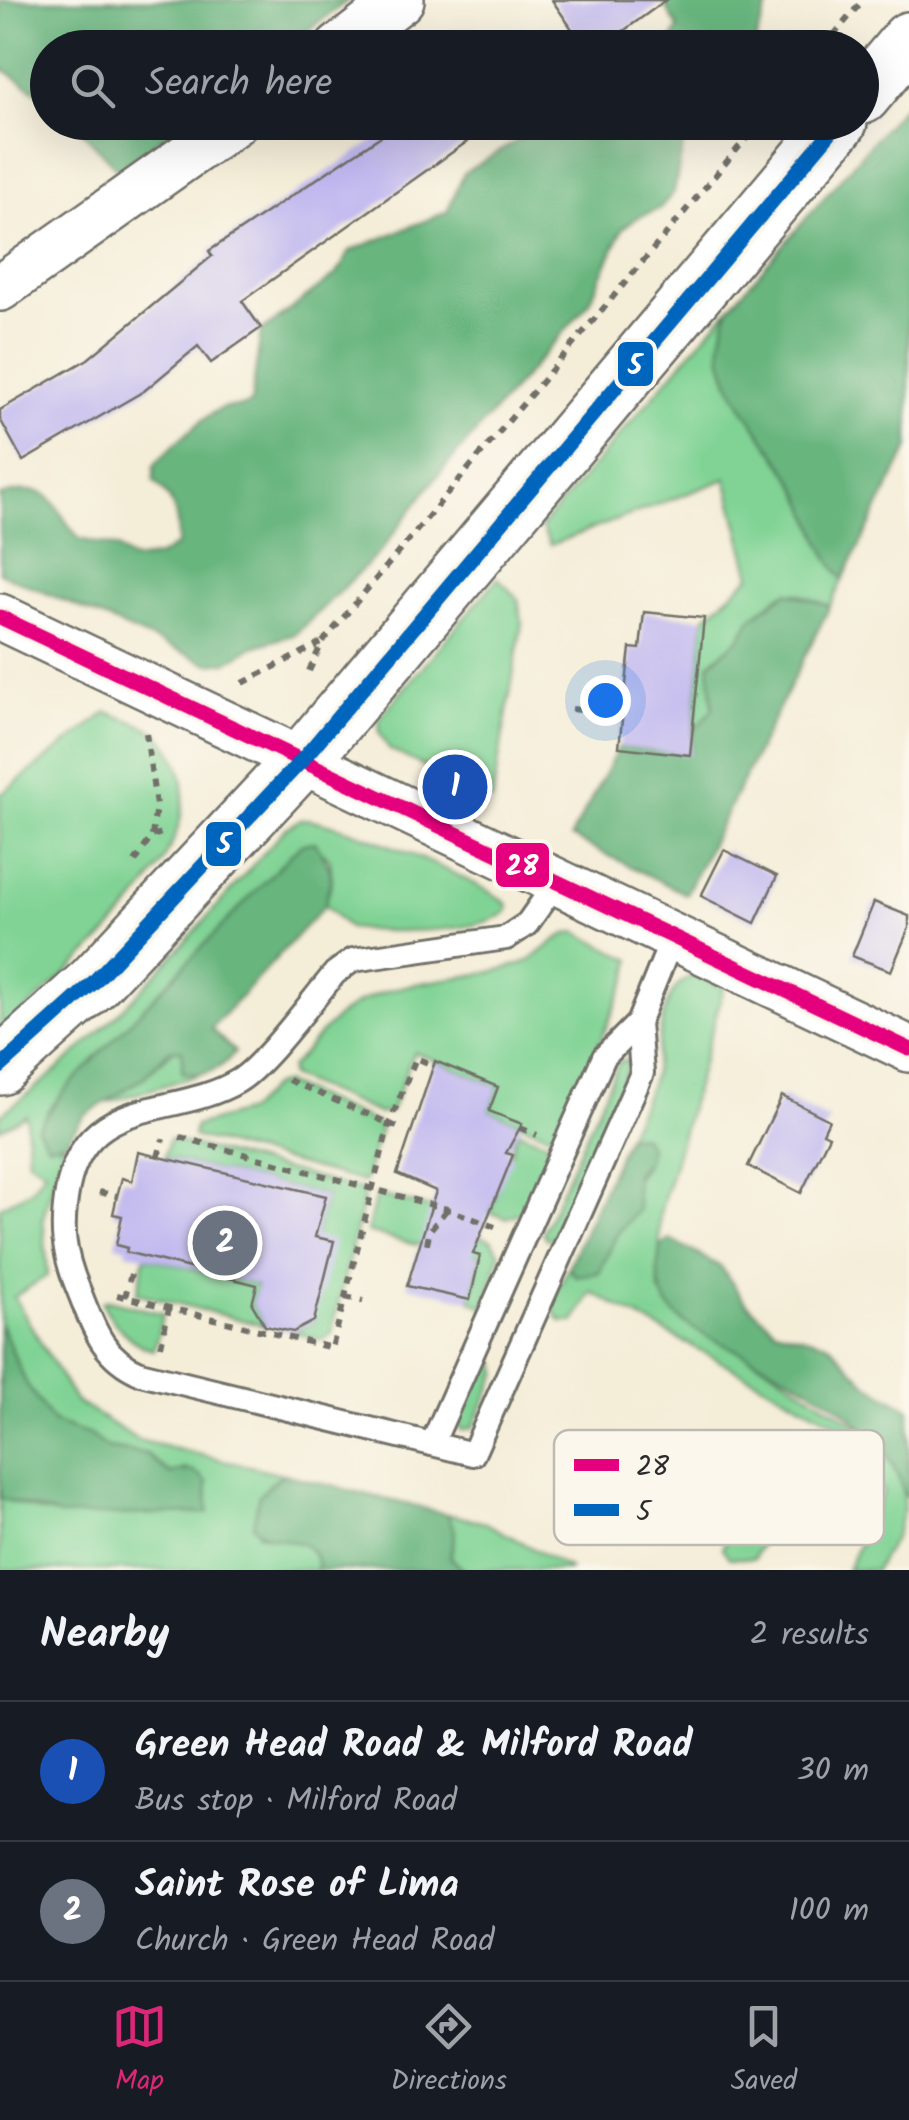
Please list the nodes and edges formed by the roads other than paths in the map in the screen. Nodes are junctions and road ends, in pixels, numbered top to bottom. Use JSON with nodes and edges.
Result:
{"nodes":[{"id":1,"x":401,"y":0,"type":"edge"},
{"id":2,"x":362,"y":30,"type":"edge"},
{"id":3,"x":909,"y":40,"type":"edge"},
{"id":4,"x":879,"y":76,"type":"edge"},
{"id":5,"x":210,"y":140,"type":"edge"},
{"id":6,"x":823,"y":140,"type":"edge"},
{"id":7,"x":0,"y":288,"type":"edge"},
{"id":8,"x":0,"y":618,"type":"edge"},
{"id":9,"x":282,"y":749,"type":"junction"},
{"id":10,"x":558,"y":880,"type":"junction"},
{"id":11,"x":674,"y":934,"type":"junction"},
{"id":12,"x":638,"y":1022,"type":"junction"},
{"id":13,"x":909,"y":1049,"type":"edge"},
{"id":14,"x":0,"y":1067,"type":"edge"},
{"id":15,"x":524,"y":1237,"type":"junction"},
{"id":16,"x":563,"y":1252,"type":"junction"},
{"id":17,"x":432,"y":1444,"type":"junction"}],
"edges":[{"from":1,"to":2,"type":"street"},
{"from":3,"to":4,"type":"street"},
{"from":5,"to":7,"type":"street"},
{"from":6,"to":9,"type":"street"},
{"from":8,"to":9,"type":"street"},
{"from":9,"to":10,"type":"street"},
{"from":9,"to":14,"type":"street"},
{"from":10,"to":11,"type":"street"},
{"from":10,"to":17,"type":"lane"},
{"from":11,"to":12,"type":"lane"},
{"from":11,"to":13,"type":"street"},
{"from":12,"to":15,"type":"lane"},
{"from":12,"to":16,"type":"lane"},
{"from":15,"to":16,"type":"lane"},
{"from":15,"to":17,"type":"lane"},
{"from":16,"to":17,"type":"lane"}]}
